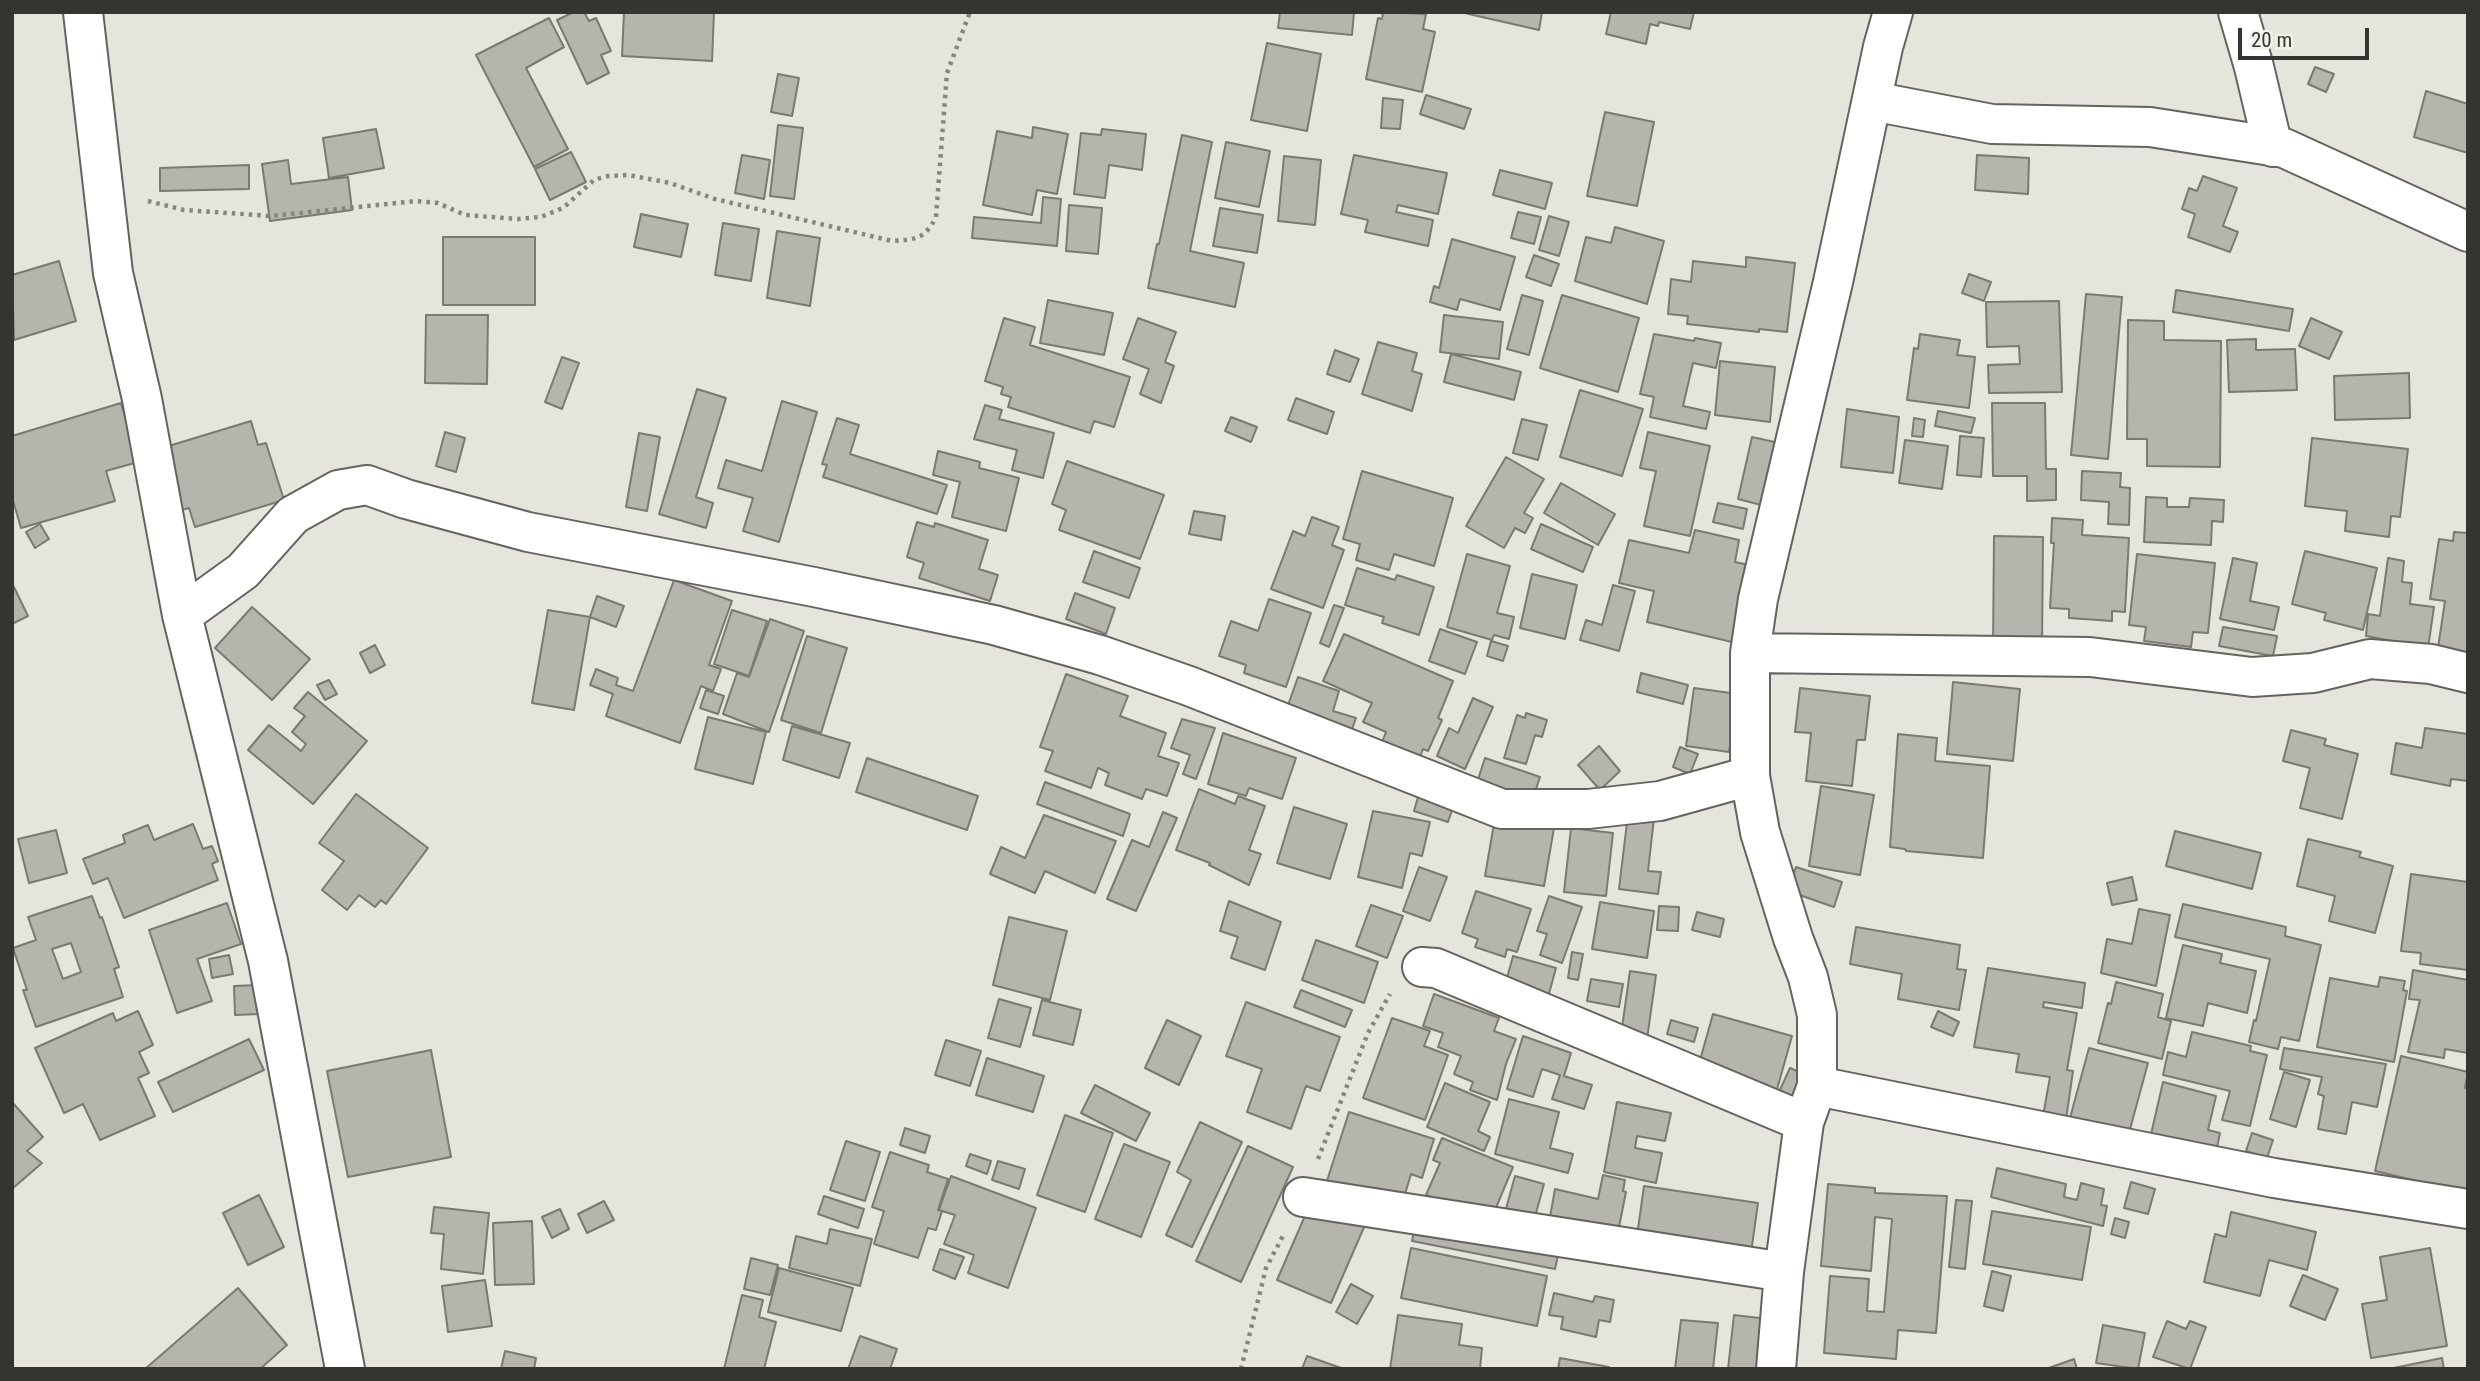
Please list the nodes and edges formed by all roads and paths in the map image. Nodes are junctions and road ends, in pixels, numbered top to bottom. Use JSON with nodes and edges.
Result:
{"nodes":[{"id":1,"x":83,"y":12,"type":"edge"},
{"id":2,"x":970,"y":12,"type":"edge"},
{"id":3,"x":1862,"y":12,"type":"edge"},
{"id":4,"x":2238,"y":12,"type":"edge"},
{"id":5,"x":1888,"y":29,"type":"edge"},
{"id":6,"x":1872,"y":101,"type":"junction"},
{"id":7,"x":2273,"y":147,"type":"junction"},
{"id":8,"x":103,"y":188,"type":"junction"},
{"id":9,"x":2468,"y":232,"type":"edge"},
{"id":10,"x":182,"y":615,"type":"junction"},
{"id":11,"x":1750,"y":653,"type":"junction"},
{"id":12,"x":2468,"y":673,"type":"edge"},
{"id":13,"x":1750,"y":776,"type":"junction"},
{"id":14,"x":1422,"y":967,"type":"dead end"},
{"id":15,"x":1818,"y":1086,"type":"junction"},
{"id":16,"x":1804,"y":1122,"type":"junction"},
{"id":17,"x":1303,"y":1197,"type":"dead end"},
{"id":18,"x":2468,"y":1209,"type":"edge"},
{"id":19,"x":1784,"y":1272,"type":"junction"},
{"id":20,"x":345,"y":1369,"type":"edge"},
{"id":21,"x":1776,"y":1369,"type":"edge"}],
"edges":[{"from":1,"to":8,"type":"street"},
{"from":2,"to":8,"type":"path"},
{"from":3,"to":5,"type":"street"},
{"from":4,"to":7,"type":"street"},
{"from":5,"to":6,"type":"street"},
{"from":6,"to":7,"type":"street"},
{"from":6,"to":11,"type":"street"},
{"from":7,"to":9,"type":"street"},
{"from":8,"to":10,"type":"street"},
{"from":10,"to":13,"type":"street"},
{"from":10,"to":20,"type":"street"},
{"from":11,"to":12,"type":"street"},
{"from":11,"to":13,"type":"street"},
{"from":13,"to":15,"type":"street"},
{"from":14,"to":16,"type":"street"},
{"from":15,"to":16,"type":"street"},
{"from":15,"to":18,"type":"street"},
{"from":16,"to":19,"type":"street"},
{"from":17,"to":19,"type":"street"},
{"from":19,"to":21,"type":"street"}]}
